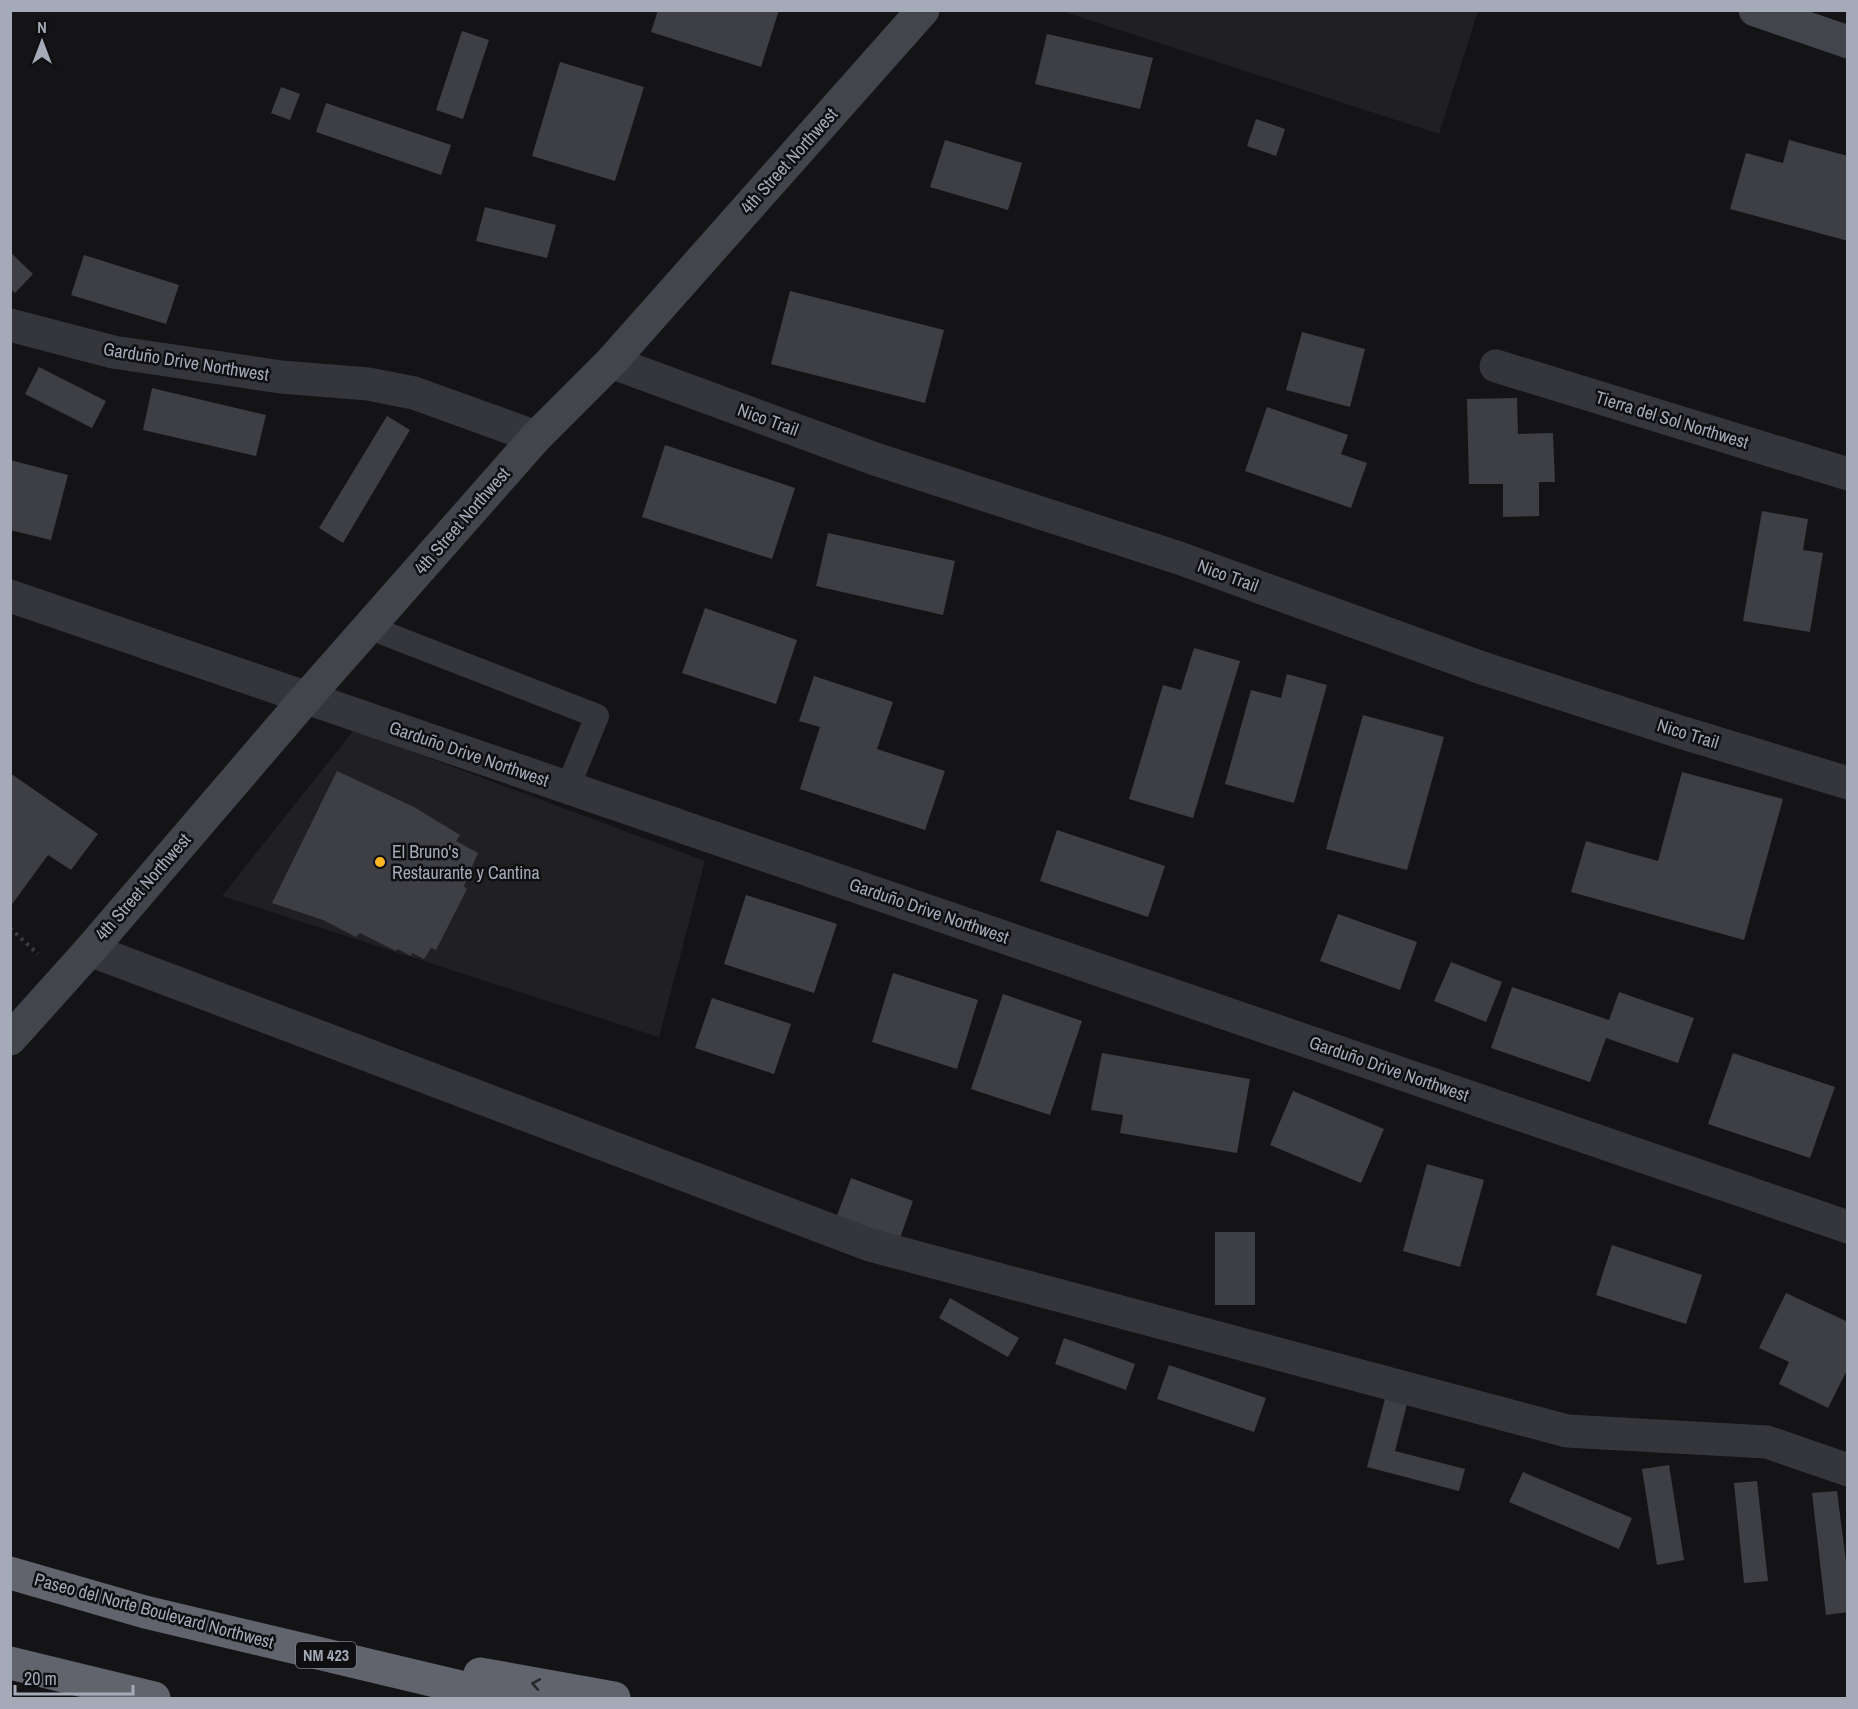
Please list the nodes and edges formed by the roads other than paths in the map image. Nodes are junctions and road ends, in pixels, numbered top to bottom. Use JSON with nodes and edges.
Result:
{"nodes":[{"id":1,"x":923,"y":10,"type":"edge"},
{"id":2,"x":1755,"y":10,"type":"edge"},
{"id":3,"x":1848,"y":42,"type":"edge"},
{"id":4,"x":10,"y":325,"type":"edge"},
{"id":5,"x":611,"y":362,"type":"junction"},
{"id":6,"x":1496,"y":366,"type":"dead end"},
{"id":7,"x":536,"y":437,"type":"junction"},
{"id":8,"x":1848,"y":474,"type":"edge"},
{"id":9,"x":10,"y":596,"type":"edge"},
{"id":10,"x":368,"y":627,"type":"junction"},
{"id":11,"x":306,"y":698,"type":"junction"},
{"id":12,"x":1848,"y":783,"type":"edge"},
{"id":13,"x":568,"y":788,"type":"junction"},
{"id":14,"x":90,"y":950,"type":"junction"},
{"id":15,"x":10,"y":1039,"type":"edge"},
{"id":16,"x":1848,"y":1227,"type":"edge"},
{"id":17,"x":1848,"y":1470,"type":"edge"},
{"id":18,"x":10,"y":1574,"type":"edge"},
{"id":19,"x":145,"y":1612,"type":"junction"},
{"id":20,"x":10,"y":1663,"type":"edge"},
{"id":21,"x":154,"y":1698,"type":"edge"},
{"id":22,"x":507,"y":1698,"type":"edge"},
{"id":23,"x":614,"y":1698,"type":"edge"}],
"edges":[{"from":1,"to":5,"type":"main road","name":"4th Street Northwest"},
{"from":2,"to":3,"type":"main road"},
{"from":4,"to":7,"type":"street","name":"Garduño Drive Northwest"},
{"from":5,"to":7,"type":"main road","name":"4th Street Northwest"},
{"from":5,"to":12,"type":"street","name":"Nico Trail"},
{"from":6,"to":8,"type":"street","name":"Tierra del Sol Northwest"},
{"from":7,"to":10,"type":"main road","name":"4th Street Northwest"},
{"from":9,"to":11,"type":"street","name":"Garduño Drive Northwest"},
{"from":10,"to":11,"type":"main road","name":"4th Street Northwest"},
{"from":10,"to":13,"type":"lane"},
{"from":11,"to":13,"type":"street","name":"Garduño Drive Northwest"},
{"from":11,"to":14,"type":"main road","name":"4th Street Northwest"},
{"from":13,"to":16,"type":"street","name":"Garduño Drive Northwest"},
{"from":14,"to":15,"type":"main road","name":"4th Street Northwest"},
{"from":14,"to":17,"type":"street"},
{"from":18,"to":19,"type":"highway","name":"Paseo del Norte Boulevard Northwest","number":"NM 423"},
{"from":19,"to":22,"type":"highway","name":"Paseo del Norte Boulevard Northwest","number":"NM 423"},
{"from":23,"to":19,"type":"highway","one_way":true},
{"from":20,"to":21,"type":"highway"}]}
